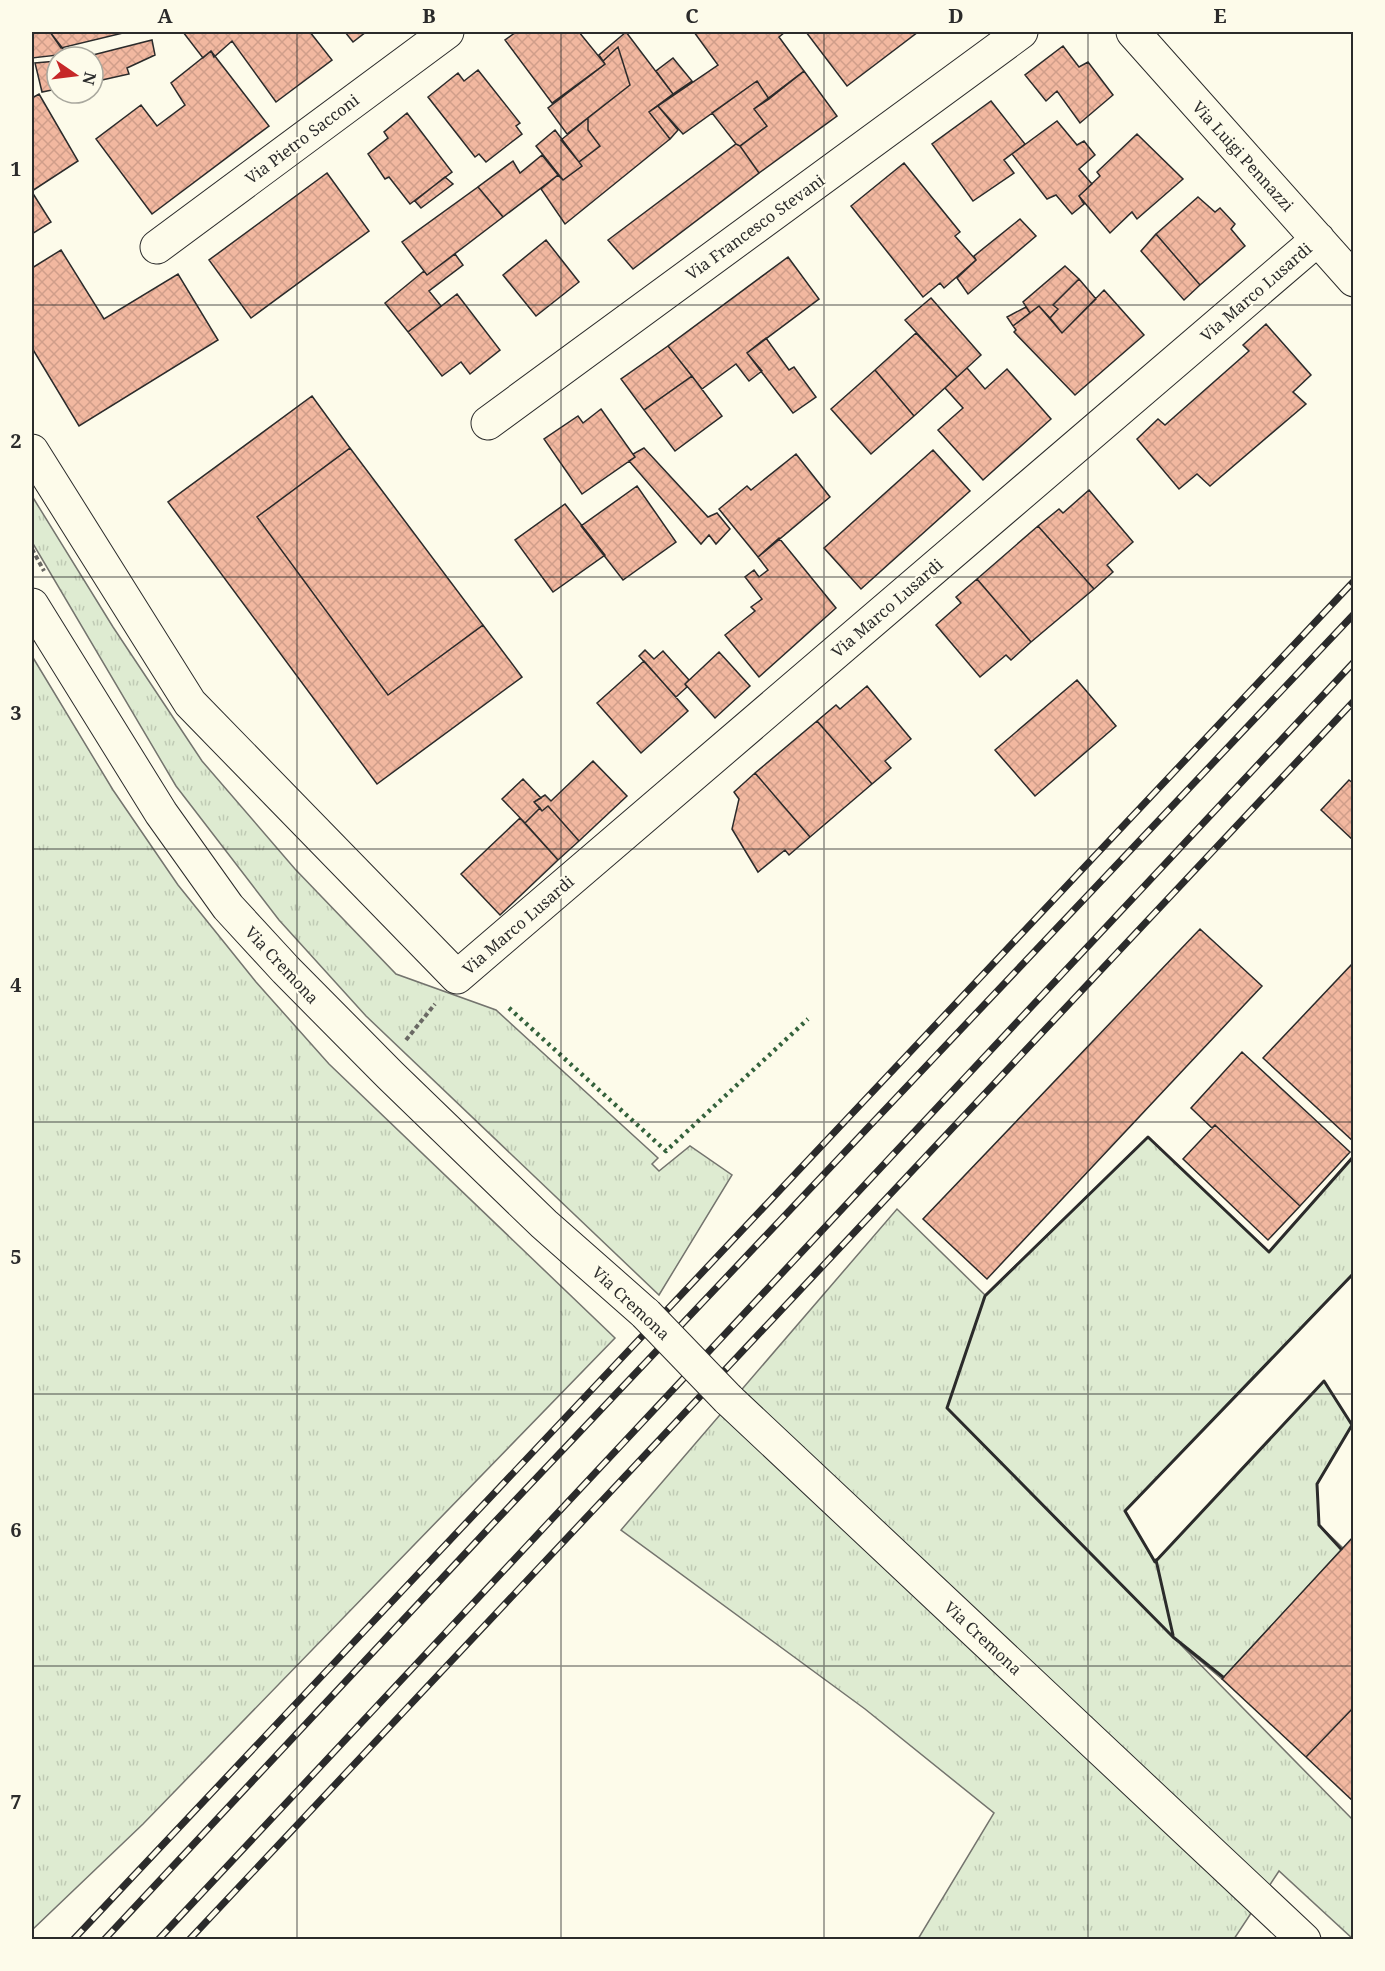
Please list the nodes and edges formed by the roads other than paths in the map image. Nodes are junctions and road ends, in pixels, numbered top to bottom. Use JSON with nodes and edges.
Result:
{"nodes":[{"id":1,"x":447,"y":32,"type":"edge"},
{"id":2,"x":1021,"y":32,"type":"edge"},
{"id":3,"x":1133,"y":32,"type":"edge"},
{"id":4,"x":1318,"y":240,"type":"junction"},
{"id":5,"x":157,"y":247,"type":"dead end"},
{"id":6,"x":1353,"y":280,"type":"edge"},
{"id":7,"x":488,"y":423,"type":"dead end"},
{"id":8,"x":32,"y":451,"type":"edge"},
{"id":9,"x":32,"y":605,"type":"edge"},
{"id":10,"x":1304,"y":1940,"type":"edge"}],
"edges":[{"from":1,"to":5,"type":"street","name":"Via Pietro Sacconi"},
{"from":2,"to":7,"type":"street","name":"Via Francesco Stevani"},
{"from":3,"to":4,"type":"street","name":"Via Luigi Pennazzi"},
{"from":4,"to":6,"type":"street","name":"Via Luigi Pennazzi"},
{"from":4,"to":8,"type":"street","name":"Via Marco Lusardi"},
{"from":9,"to":10,"type":"street","name":"Via Cremona","bridge":true}]}
